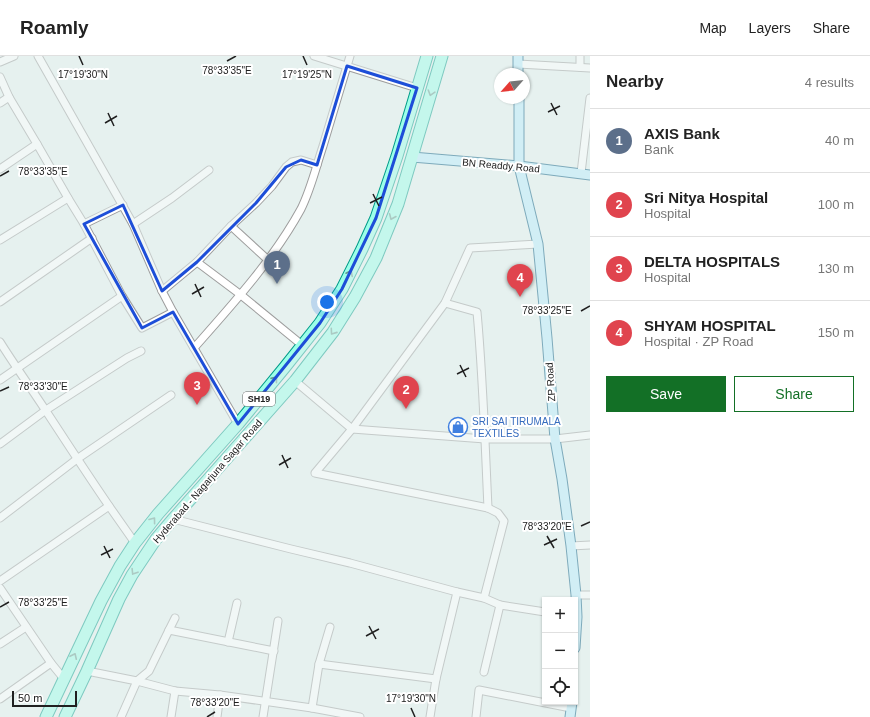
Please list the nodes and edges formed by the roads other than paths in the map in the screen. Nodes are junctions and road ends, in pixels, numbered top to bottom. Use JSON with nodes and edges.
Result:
{"nodes":[{"id":1,"x":14,"y":56,"type":"edge"},
{"id":2,"x":38,"y":56,"type":"edge"},
{"id":3,"x":314,"y":56,"type":"edge"},
{"id":4,"x":350,"y":56,"type":"edge"},
{"id":5,"x":427,"y":56,"type":"edge"},
{"id":6,"x":441,"y":56,"type":"edge"},
{"id":7,"x":580,"y":56,"type":"edge"},
{"id":8,"x":518,"y":60,"type":"edge"},
{"id":9,"x":0,"y":62,"type":"edge"},
{"id":10,"x":347,"y":66,"type":"junction"},
{"id":11,"x":580,"y":67,"type":"junction"},
{"id":12,"x":590,"y":68,"type":"edge"},
{"id":13,"x":0,"y":78,"type":"edge"},
{"id":14,"x":417,"y":88,"type":"junction"},
{"id":15,"x":9,"y":97,"type":"junction"},
{"id":16,"x":590,"y":98,"type":"edge"},
{"id":17,"x":0,"y":103,"type":"edge"},
{"id":18,"x":519,"y":104,"type":"edge"},
{"id":19,"x":38,"y":144,"type":"junction"},
{"id":20,"x":412,"y":157,"type":"junction"},
{"id":21,"x":317,"y":165,"type":"junction"},
{"id":22,"x":519,"y":166,"type":"junction"},
{"id":23,"x":0,"y":169,"type":"edge"},
{"id":24,"x":209,"y":170,"type":"dead end"},
{"id":25,"x":585,"y":174,"type":"edge"},
{"id":26,"x":68,"y":198,"type":"junction"},
{"id":27,"x":122,"y":205,"type":"junction"},
{"id":28,"x":84,"y":224,"type":"junction"},
{"id":29,"x":133,"y":224,"type":"junction"},
{"id":30,"x":231,"y":226,"type":"junction"},
{"id":31,"x":92,"y":238,"type":"junction"},
{"id":32,"x":0,"y":240,"type":"edge"},
{"id":33,"x":538,"y":244,"type":"junction"},
{"id":34,"x":268,"y":260,"type":"junction"},
{"id":35,"x":197,"y":262,"type":"junction"},
{"id":36,"x":162,"y":290,"type":"junction"},
{"id":37,"x":241,"y":295,"type":"junction"},
{"id":38,"x":122,"y":296,"type":"junction"},
{"id":39,"x":0,"y":302,"type":"edge"},
{"id":40,"x":445,"y":303,"type":"junction"},
{"id":41,"x":173,"y":312,"type":"junction"},
{"id":42,"x":0,"y":342,"type":"edge"},
{"id":43,"x":302,"y":345,"type":"junction"},
{"id":44,"x":194,"y":348,"type":"junction"},
{"id":45,"x":141,"y":351,"type":"dead end"},
{"id":46,"x":16,"y":368,"type":"junction"},
{"id":47,"x":0,"y":380,"type":"edge"},
{"id":48,"x":295,"y":381,"type":"junction"},
{"id":49,"x":171,"y":395,"type":"dead end"},
{"id":50,"x":46,"y":410,"type":"junction"},
{"id":51,"x":238,"y":424,"type":"junction"},
{"id":52,"x":352,"y":429,"type":"junction"},
{"id":53,"x":590,"y":434,"type":"edge"},
{"id":54,"x":485,"y":439,"type":"junction"},
{"id":55,"x":555,"y":439,"type":"junction"},
{"id":56,"x":0,"y":444,"type":"edge"},
{"id":57,"x":77,"y":459,"type":"junction"},
{"id":58,"x":109,"y":506,"type":"junction"},
{"id":59,"x":488,"y":508,"type":"junction"},
{"id":60,"x":0,"y":518,"type":"edge"},
{"id":61,"x":173,"y":519,"type":"junction"},
{"id":62,"x":136,"y":543,"type":"junction"},
{"id":63,"x":590,"y":544,"type":"edge"},
{"id":64,"x":571,"y":546,"type":"junction"},
{"id":65,"x":0,"y":581,"type":"edge"},
{"id":66,"x":0,"y":588,"type":"edge"},
{"id":67,"x":457,"y":592,"type":"junction"},
{"id":68,"x":576,"y":595,"type":"joint"},
{"id":69,"x":590,"y":595,"type":"edge"},
{"id":70,"x":484,"y":598,"type":"junction"},
{"id":71,"x":237,"y":603,"type":"dead end"},
{"id":72,"x":500,"y":605,"type":"junction"},
{"id":73,"x":542,"y":612,"type":"edge"},
{"id":74,"x":176,"y":618,"type":"dead end"},
{"id":75,"x":278,"y":621,"type":"dead end"},
{"id":76,"x":26,"y":627,"type":"junction"},
{"id":77,"x":330,"y":627,"type":"dead end"},
{"id":78,"x":170,"y":630,"type":"junction"},
{"id":79,"x":228,"y":642,"type":"junction"},
{"id":80,"x":0,"y":644,"type":"edge"},
{"id":81,"x":274,"y":651,"type":"junction"},
{"id":82,"x":51,"y":663,"type":"junction"},
{"id":83,"x":319,"y":664,"type":"junction"},
{"id":84,"x":88,"y":671,"type":"junction"},
{"id":85,"x":484,"y":672,"type":"dead end"},
{"id":86,"x":64,"y":679,"type":"junction"},
{"id":87,"x":436,"y":679,"type":"junction"},
{"id":88,"x":138,"y":681,"type":"junction"},
{"id":89,"x":175,"y":691,"type":"junction"},
{"id":90,"x":220,"y":695,"type":"junction"},
{"id":91,"x":0,"y":699,"type":"edge"},
{"id":92,"x":266,"y":702,"type":"junction"},
{"id":93,"x":312,"y":708,"type":"junction"},
{"id":94,"x":571,"y":709,"type":"edge"},
{"id":95,"x":46,"y":717,"type":"edge"},
{"id":96,"x":65,"y":717,"type":"edge"},
{"id":97,"x":120,"y":717,"type":"edge"},
{"id":98,"x":171,"y":717,"type":"edge"},
{"id":99,"x":218,"y":717,"type":"edge"},
{"id":100,"x":263,"y":717,"type":"edge"},
{"id":101,"x":358,"y":717,"type":"edge"},
{"id":102,"x":430,"y":717,"type":"edge"},
{"id":103,"x":476,"y":717,"type":"edge"}],
"edges":[{"from":1,"to":9,"type":"street"},
{"from":2,"to":27,"type":"street"},
{"from":3,"to":10,"type":"street"},
{"from":4,"to":10,"type":"street"},
{"from":5,"to":14,"type":"main road","name":"Hyderabad - Nagarjuna Sagar Road","number":"SH19"},
{"from":6,"to":20,"type":"main road","name":"Hyderabad - Nagarjuna Sagar Road","number":"SH19","one_way":true},
{"from":7,"to":11,"type":"street"},
{"from":8,"to":11,"type":"street"},
{"from":10,"to":14,"type":"street"},
{"from":10,"to":21,"type":"street"},
{"from":11,"to":12,"type":"street"},
{"from":13,"to":15,"type":"street"},
{"from":43,"to":14,"type":"main road","name":"Hyderabad - Nagarjuna Sagar Road","number":"SH19","one_way":true},
{"from":15,"to":17,"type":"street"},
{"from":15,"to":19,"type":"street"},
{"from":16,"to":25,"type":"street"},
{"from":18,"to":22,"type":"street","name":"ZP Road"},
{"from":19,"to":23,"type":"street"},
{"from":19,"to":26,"type":"street"},
{"from":20,"to":22,"type":"street","name":"BN Readdy Road"},
{"from":20,"to":48,"type":"main road","name":"Hyderabad - Nagarjuna Sagar Road","number":"SH19","one_way":true},
{"from":21,"to":30,"type":"street"},
{"from":21,"to":34,"type":"street"},
{"from":22,"to":25,"type":"street","name":"BN Readdy Road"},
{"from":22,"to":33,"type":"street","name":"ZP Road"},
{"from":24,"to":29,"type":"street"},
{"from":26,"to":28,"type":"street"},
{"from":26,"to":32,"type":"street"},
{"from":27,"to":28,"type":"street"},
{"from":27,"to":29,"type":"street"},
{"from":28,"to":31,"type":"street"},
{"from":29,"to":36,"type":"street"},
{"from":30,"to":34,"type":"street"},
{"from":30,"to":35,"type":"street"},
{"from":31,"to":38,"type":"street"},
{"from":31,"to":39,"type":"street"},
{"from":33,"to":40,"type":"street"},
{"from":33,"to":55,"type":"street","name":"ZP Road"},
{"from":34,"to":37,"type":"street"},
{"from":35,"to":36,"type":"street"},
{"from":35,"to":37,"type":"street"},
{"from":36,"to":41,"type":"street"},
{"from":37,"to":43,"type":"street"},
{"from":37,"to":44,"type":"street"},
{"from":38,"to":41,"type":"street"},
{"from":38,"to":46,"type":"street"},
{"from":40,"to":52,"type":"street"},
{"from":40,"to":54,"type":"street"},
{"from":41,"to":44,"type":"street"},
{"from":42,"to":46,"type":"street"},
{"from":51,"to":43,"type":"main road","name":"Hyderabad - Nagarjuna Sagar Road","number":"SH19","one_way":true},
{"from":44,"to":51,"type":"street"},
{"from":45,"to":50,"type":"street"},
{"from":46,"to":47,"type":"street"},
{"from":46,"to":50,"type":"street"},
{"from":48,"to":52,"type":"street"},
{"from":48,"to":61,"type":"main road","name":"Hyderabad - Nagarjuna Sagar Road","number":"SH19"},
{"from":49,"to":57,"type":"street"},
{"from":50,"to":56,"type":"street"},
{"from":50,"to":57,"type":"street"},
{"from":62,"to":51,"type":"main road","name":"Hyderabad - Nagarjuna Sagar Road","number":"SH19","one_way":true},
{"from":52,"to":54,"type":"street"},
{"from":52,"to":59,"type":"street"},
{"from":53,"to":55,"type":"street"},
{"from":54,"to":55,"type":"street"},
{"from":54,"to":59,"type":"street"},
{"from":55,"to":64,"type":"street","name":"ZP Road"},
{"from":57,"to":58,"type":"street"},
{"from":57,"to":60,"type":"street"},
{"from":58,"to":62,"type":"street"},
{"from":58,"to":65,"type":"street"},
{"from":59,"to":70,"type":"street"},
{"from":61,"to":67,"type":"street"},
{"from":61,"to":84,"type":"main road","name":"Hyderabad - Nagarjuna Sagar Road","number":"SH19","one_way":true},
{"from":86,"to":62,"type":"main road","name":"Hyderabad - Nagarjuna Sagar Road","number":"SH19","one_way":true},
{"from":63,"to":64,"type":"street"},
{"from":64,"to":68,"type":"street","name":"ZP Road"},
{"from":66,"to":76,"type":"street"},
{"from":67,"to":70,"type":"street"},
{"from":67,"to":87,"type":"street"},
{"from":68,"to":69,"type":"street"},
{"from":70,"to":72,"type":"street"},
{"from":71,"to":79,"type":"street"},
{"from":72,"to":73,"type":"street"},
{"from":72,"to":85,"type":"street"},
{"from":74,"to":78,"type":"street"},
{"from":75,"to":81,"type":"street"},
{"from":76,"to":80,"type":"street"},
{"from":76,"to":82,"type":"street"},
{"from":77,"to":83,"type":"street"},
{"from":78,"to":79,"type":"street"},
{"from":78,"to":88,"type":"street"},
{"from":79,"to":81,"type":"street"},
{"from":81,"to":92,"type":"street"},
{"from":82,"to":86,"type":"street"},
{"from":82,"to":91,"type":"street"},
{"from":83,"to":87,"type":"street"},
{"from":83,"to":93,"type":"street"},
{"from":84,"to":88,"type":"street"},
{"from":84,"to":96,"type":"main road","name":"Hyderabad - Nagarjuna Sagar Road","number":"SH19"},
{"from":86,"to":95,"type":"main road","name":"Hyderabad - Nagarjuna Sagar Road","number":"SH19"},
{"from":87,"to":102,"type":"street"},
{"from":88,"to":89,"type":"street"},
{"from":88,"to":97,"type":"street"},
{"from":89,"to":90,"type":"street"},
{"from":89,"to":98,"type":"street"},
{"from":90,"to":92,"type":"street"},
{"from":90,"to":99,"type":"street"},
{"from":92,"to":93,"type":"street"},
{"from":92,"to":100,"type":"street"},
{"from":93,"to":101,"type":"street"},
{"from":94,"to":103,"type":"street"}]}
